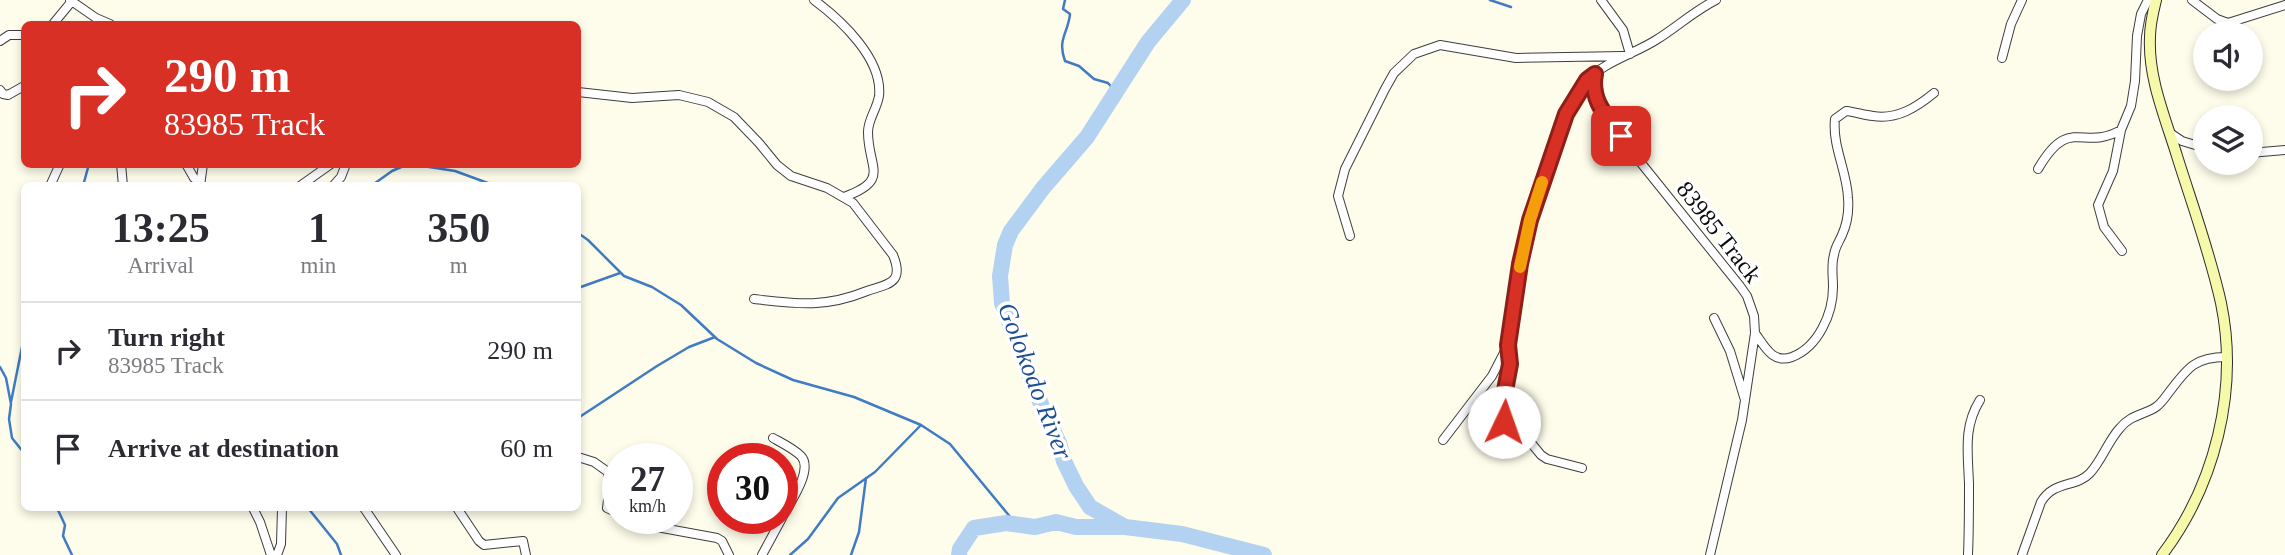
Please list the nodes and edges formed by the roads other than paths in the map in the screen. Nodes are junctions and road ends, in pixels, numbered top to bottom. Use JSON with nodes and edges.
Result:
{"nodes":[{"id":1,"x":71,"y":0,"type":"edge"},
{"id":2,"x":814,"y":0,"type":"edge"},
{"id":3,"x":1601,"y":0,"type":"edge"},
{"id":4,"x":1716,"y":0,"type":"edge"},
{"id":5,"x":2022,"y":0,"type":"edge"},
{"id":6,"x":2148,"y":0,"type":"edge"},
{"id":7,"x":2156,"y":0,"type":"edge"},
{"id":8,"x":2192,"y":0,"type":"edge"},
{"id":9,"x":2285,"y":5,"type":"edge"},
{"id":10,"x":57,"y":21,"type":"edge"},
{"id":11,"x":103,"y":21,"type":"edge"},
{"id":12,"x":21,"y":35,"type":"edge"},
{"id":13,"x":0,"y":41,"type":"edge"},
{"id":14,"x":1628,"y":55,"type":"junction"},
{"id":15,"x":2002,"y":58,"type":"dead end"},
{"id":16,"x":1595,"y":74,"type":"junction"},
{"id":17,"x":21,"y":88,"type":"edge"},
{"id":18,"x":0,"y":90,"type":"edge"},
{"id":19,"x":581,"y":92,"type":"edge"},
{"id":20,"x":1934,"y":93,"type":"dead end"},
{"id":21,"x":2121,"y":130,"type":"junction"},
{"id":22,"x":2169,"y":133,"type":"junction"},
{"id":23,"x":2193,"y":144,"type":"edge"},
{"id":24,"x":2285,"y":150,"type":"edge"},
{"id":25,"x":2263,"y":152,"type":"edge"},
{"id":26,"x":325,"y":168,"type":"edge"},
{"id":27,"x":2038,"y":169,"type":"dead end"},
{"id":28,"x":306,"y":182,"type":"edge"},
{"id":29,"x":844,"y":197,"type":"junction"},
{"id":30,"x":1350,"y":236,"type":"dead end"},
{"id":31,"x":2122,"y":250,"type":"dead end"},
{"id":32,"x":754,"y":299,"type":"dead end"},
{"id":33,"x":1714,"y":318,"type":"dead end"},
{"id":34,"x":1755,"y":333,"type":"junction"},
{"id":35,"x":1508,"y":345,"type":"junction"},
{"id":36,"x":2226,"y":356,"type":"junction"},
{"id":37,"x":1980,"y":400,"type":"dead end"},
{"id":38,"x":1745,"y":401,"type":"junction"},
{"id":39,"x":773,"y":438,"type":"dead end"},
{"id":40,"x":1443,"y":440,"type":"dead end"},
{"id":41,"x":781,"y":443,"type":"edge"},
{"id":42,"x":798,"y":454,"type":"edge"},
{"id":43,"x":581,"y":458,"type":"edge"},
{"id":44,"x":602,"y":468,"type":"edge"},
{"id":45,"x":1582,"y":468,"type":"dead end"},
{"id":46,"x":798,"y":488,"type":"edge"},
{"id":47,"x":254,"y":511,"type":"edge"},
{"id":48,"x":282,"y":511,"type":"edge"},
{"id":49,"x":366,"y":511,"type":"edge"},
{"id":50,"x":459,"y":511,"type":"edge"},
{"id":51,"x":693,"y":533,"type":"edge"},
{"id":52,"x":773,"y":534,"type":"edge"},
{"id":53,"x":271,"y":555,"type":"edge"},
{"id":54,"x":277,"y":555,"type":"edge"},
{"id":55,"x":396,"y":555,"type":"edge"},
{"id":56,"x":526,"y":555,"type":"edge"},
{"id":57,"x":729,"y":555,"type":"edge"},
{"id":58,"x":762,"y":555,"type":"edge"},
{"id":59,"x":1710,"y":555,"type":"edge"},
{"id":60,"x":1968,"y":555,"type":"edge"},
{"id":61,"x":2022,"y":555,"type":"edge"},
{"id":62,"x":2162,"y":555,"type":"edge"}],
"edges":[{"from":1,"to":10,"type":"street"},
{"from":1,"to":11,"type":"street"},
{"from":2,"to":29,"type":"street"},
{"from":3,"to":14,"type":"street"},
{"from":4,"to":14,"type":"street"},
{"from":5,"to":15,"type":"street"},
{"from":6,"to":21,"type":"street"},
{"from":7,"to":22,"type":"street"},
{"from":8,"to":9,"type":"street"},
{"from":12,"to":13,"type":"street"},
{"from":14,"to":16,"type":"street"},
{"from":14,"to":30,"type":"street"},
{"from":16,"to":34,"type":"street","name":"83985 Track"},
{"from":16,"to":35,"type":"street"},
{"from":17,"to":18,"type":"street"},
{"from":19,"to":29,"type":"street"},
{"from":20,"to":34,"type":"street"},
{"from":21,"to":27,"type":"street"},
{"from":21,"to":31,"type":"street"},
{"from":22,"to":23,"type":"street"},
{"from":22,"to":36,"type":"street"},
{"from":24,"to":25,"type":"street"},
{"from":26,"to":28,"type":"street"},
{"from":29,"to":32,"type":"street"},
{"from":33,"to":38,"type":"street"},
{"from":34,"to":38,"type":"street","name":"83985 Track"},
{"from":35,"to":40,"type":"street"},
{"from":35,"to":45,"type":"street"},
{"from":36,"to":61,"type":"street"},
{"from":36,"to":62,"type":"street"},
{"from":37,"to":60,"type":"street"},
{"from":38,"to":59,"type":"street","name":"83985 Track"},
{"from":39,"to":41,"type":"street"},
{"from":42,"to":46,"type":"street"},
{"from":43,"to":44,"type":"street"},
{"from":47,"to":53,"type":"street"},
{"from":48,"to":54,"type":"street"},
{"from":49,"to":55,"type":"street"},
{"from":50,"to":56,"type":"street"},
{"from":51,"to":57,"type":"street"},
{"from":52,"to":58,"type":"street"}]}
